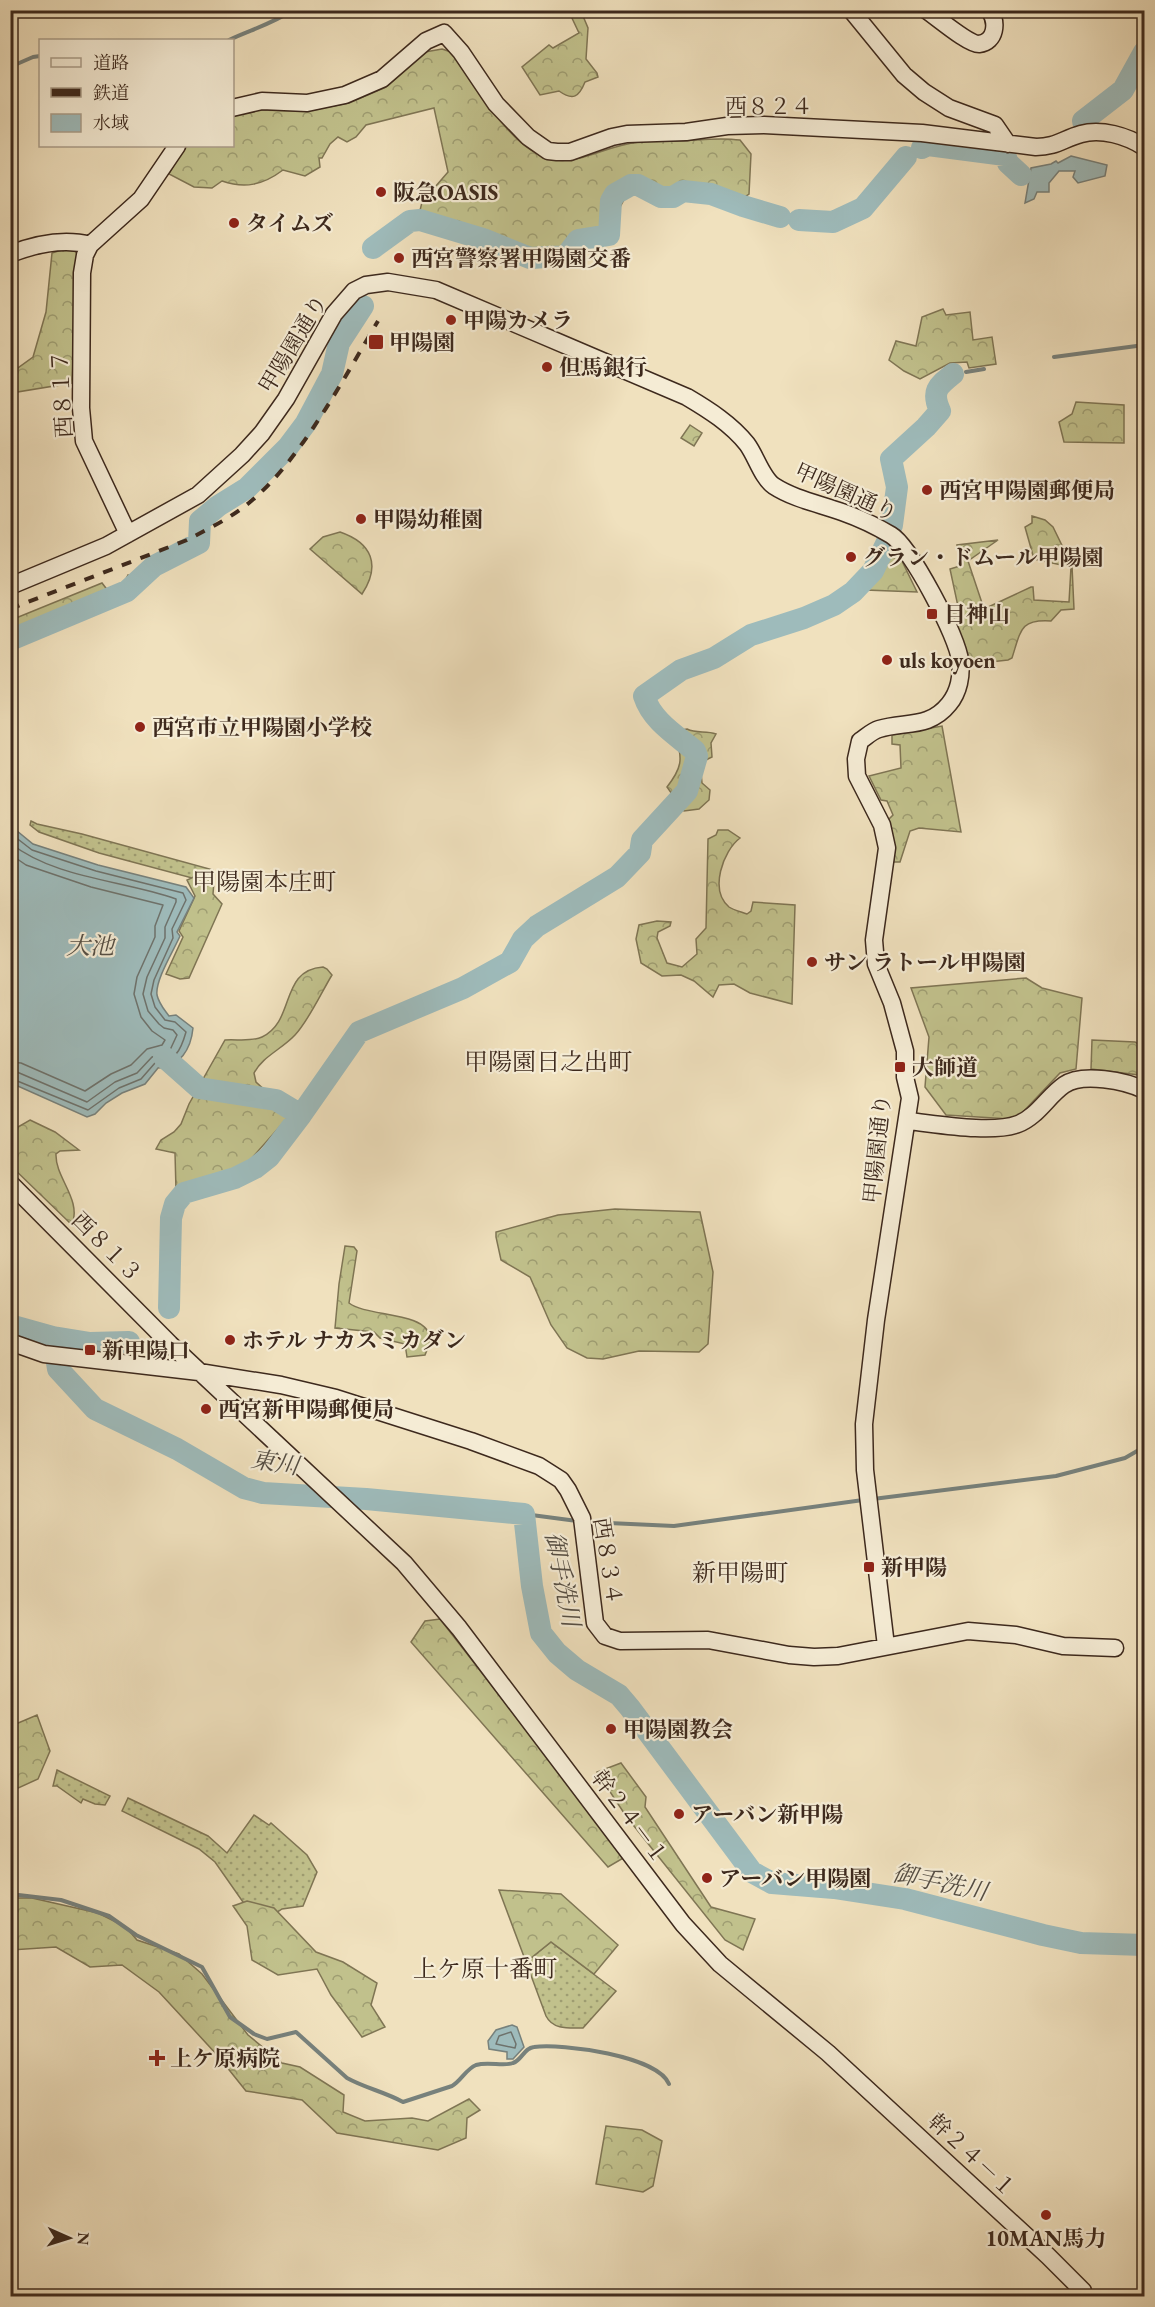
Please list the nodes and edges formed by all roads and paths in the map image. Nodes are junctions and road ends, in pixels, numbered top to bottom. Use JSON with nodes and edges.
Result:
{"nodes":[{"id":1,"x":850,"y":10,"type":"edge"},
{"id":2,"x":926,"y":10,"type":"edge"},
{"id":3,"x":989,"y":10,"type":"edge"},
{"id":4,"x":234,"y":108,"type":"edge"},
{"id":5,"x":1008,"y":144,"type":"junction"},
{"id":6,"x":176,"y":147,"type":"edge"},
{"id":7,"x":1144,"y":147,"type":"edge"},
{"id":8,"x":90,"y":245,"type":"junction"},
{"id":9,"x":10,"y":254,"type":"edge"},
{"id":10,"x":128,"y":534,"type":"junction"},
{"id":11,"x":10,"y":586,"type":"edge"},
{"id":12,"x":1144,"y":1090,"type":"edge"},
{"id":13,"x":908,"y":1121,"type":"junction"},
{"id":14,"x":10,"y":1183,"type":"edge"},
{"id":15,"x":10,"y":1342,"type":"edge"},
{"id":16,"x":170,"y":1344,"type":"joint"},
{"id":17,"x":199,"y":1372,"type":"junction"},
{"id":18,"x":886,"y":1646,"type":"junction"},
{"id":19,"x":1115,"y":1648,"type":"dead end"},
{"id":20,"x":1080,"y":2294,"type":"edge"}],
"edges":[{"from":1,"to":5,"type":"street"},
{"from":2,"to":3,"type":"street"},
{"from":4,"to":5,"type":"street","name":"西８２４"},
{"from":5,"to":7,"type":"street","name":"西８２４"},
{"from":6,"to":8,"type":"street"},
{"from":8,"to":9,"type":"street"},
{"from":8,"to":10,"type":"street","name":"西８１７"},
{"from":10,"to":11,"type":"street","name":"甲陽園通り"},
{"from":10,"to":13,"type":"street","name":"甲陽園通り"},
{"from":12,"to":13,"type":"street"},
{"from":13,"to":18,"type":"street","name":"甲陽園通り"},
{"from":14,"to":16,"type":"street","name":"西８１３"},
{"from":15,"to":17,"type":"street","name":"西８３４"},
{"from":16,"to":17,"type":"street","name":"幹２４－１"},
{"from":17,"to":18,"type":"street","name":"西８３４"},
{"from":17,"to":20,"type":"street","name":"幹２４－１"},
{"from":18,"to":19,"type":"street"}]}
